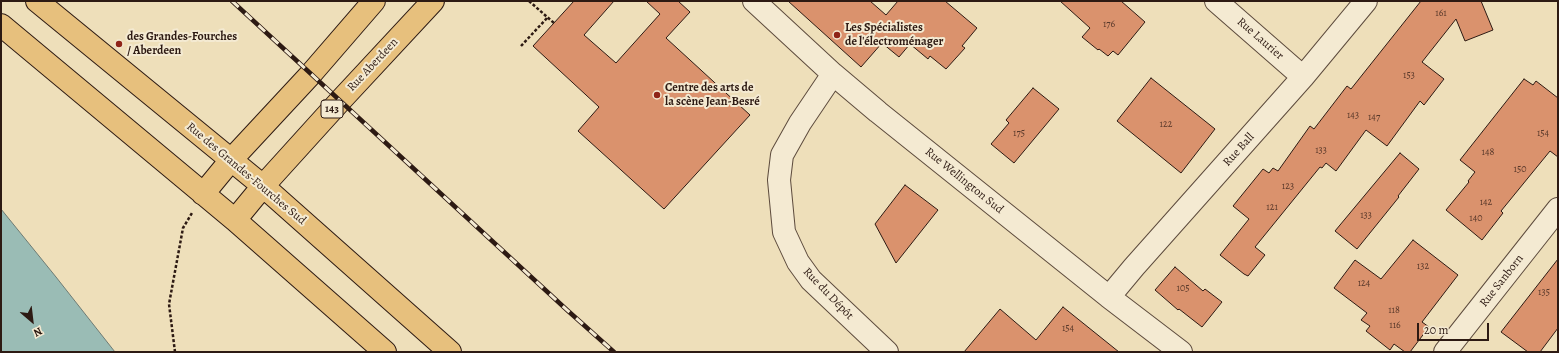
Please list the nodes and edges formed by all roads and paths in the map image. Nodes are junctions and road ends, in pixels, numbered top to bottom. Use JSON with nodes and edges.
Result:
{"nodes":[{"id":1,"x":37,"y":1,"type":"edge"},
{"id":2,"x":374,"y":1,"type":"edge"},
{"id":3,"x":433,"y":1,"type":"edge"},
{"id":4,"x":530,"y":1,"type":"edge"},
{"id":5,"x":754,"y":1,"type":"edge"},
{"id":6,"x":1216,"y":1,"type":"edge"},
{"id":7,"x":1366,"y":1,"type":"edge"},
{"id":8,"x":548,"y":17,"type":"junction"},
{"id":9,"x":554,"y":23,"type":"dead end"},
{"id":10,"x":1,"y":26,"type":"edge"},
{"id":11,"x":521,"y":46,"type":"dead end"},
{"id":12,"x":833,"y":74,"type":"junction"},
{"id":13,"x":1303,"y":77,"type":"junction"},
{"id":14,"x":231,"y":160,"type":"junction"},
{"id":15,"x":263,"y":186,"type":"junction"},
{"id":16,"x":203,"y":194,"type":"junction"},
{"id":17,"x":1556,"y":214,"type":"edge"},
{"id":18,"x":235,"y":220,"type":"junction"},
{"id":19,"x":1109,"y":297,"type":"junction"},
{"id":20,"x":175,"y":352,"type":"edge"},
{"id":21,"x":384,"y":352,"type":"edge"},
{"id":22,"x":450,"y":352,"type":"edge"},
{"id":23,"x":887,"y":352,"type":"edge"},
{"id":24,"x":1181,"y":352,"type":"edge"},
{"id":25,"x":1445,"y":352,"type":"edge"}],
"edges":[{"from":1,"to":14,"type":"main road","name":"Rue des Grandes-Fourches Sud"},
{"from":2,"to":14,"type":"main road"},
{"from":3,"to":15,"type":"main road","name":"Rue Aberdeen","number":"143"},
{"from":4,"to":8,"type":"path"},
{"from":5,"to":12,"type":"street","name":"Rue Wellington Sud"},
{"from":6,"to":13,"type":"street","name":"Rue Laurier"},
{"from":7,"to":13,"type":"street","name":"Rue Ball"},
{"from":8,"to":9,"type":"path"},
{"from":8,"to":11,"type":"path"},
{"from":10,"to":16,"type":"main road"},
{"from":12,"to":19,"type":"street","name":"Rue Wellington Sud"},
{"from":12,"to":23,"type":"street","name":"Rue du Dépôt"},
{"from":13,"to":19,"type":"street","name":"Rue Ball"},
{"from":14,"to":15,"type":"main road","name":"Rue des Grandes-Fourches Sud"},
{"from":14,"to":16,"type":"main road"},
{"from":15,"to":18,"type":"main road","name":"Rue Aberdeen","number":"143"},
{"from":15,"to":22,"type":"main road","name":"Rue des Grandes-Fourches Sud"},
{"from":16,"to":18,"type":"main road"},
{"from":16,"to":20,"type":"path"},
{"from":17,"to":25,"type":"street","name":"Rue Sanborn"},
{"from":18,"to":21,"type":"main road"},
{"from":19,"to":24,"type":"street","name":"Rue Wellington Sud"}]}
